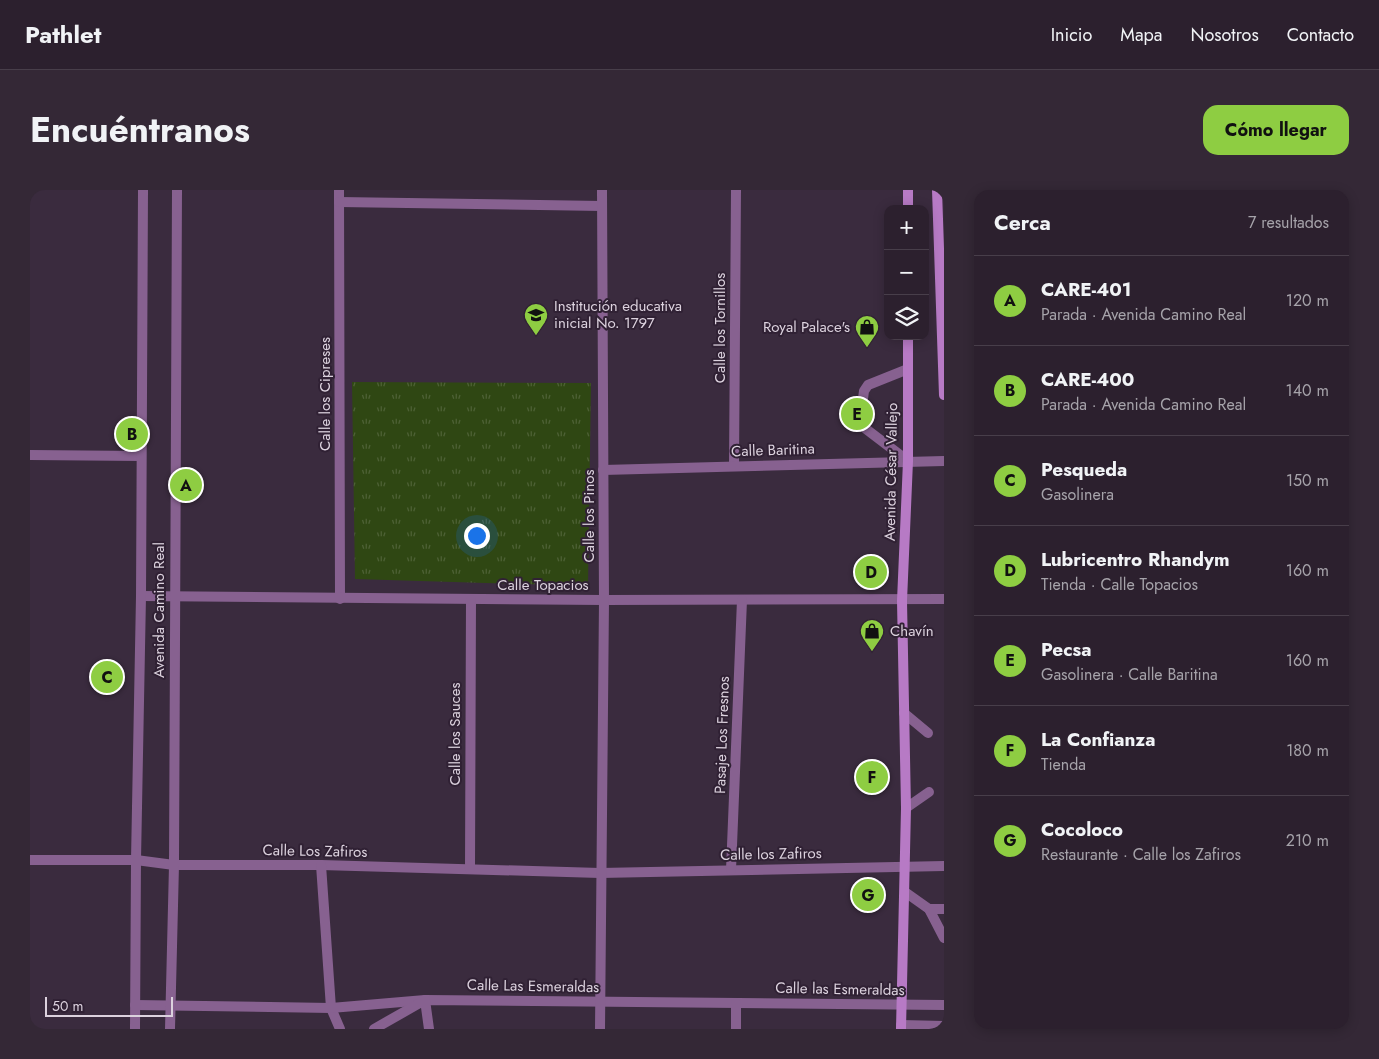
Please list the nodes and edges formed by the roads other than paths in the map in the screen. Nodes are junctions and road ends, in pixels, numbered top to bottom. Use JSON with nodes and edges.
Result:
{"nodes":[{"id":1,"x":143,"y":190,"type":"edge"},
{"id":2,"x":177,"y":190,"type":"edge"},
{"id":3,"x":339,"y":190,"type":"edge"},
{"id":4,"x":602,"y":190,"type":"edge"},
{"id":5,"x":736,"y":190,"type":"edge"},
{"id":6,"x":908,"y":190,"type":"edge"},
{"id":7,"x":937,"y":190,"type":"edge"},
{"id":8,"x":340,"y":202,"type":"junction"},
{"id":9,"x":908,"y":205,"type":"edge"},
{"id":10,"x":602,"y":206,"type":"junction"},
{"id":11,"x":908,"y":340,"type":"edge"},
{"id":12,"x":908,"y":369,"type":"junction"},
{"id":13,"x":944,"y":395,"type":"edge"},
{"id":14,"x":862,"y":406,"type":"dead end"},
{"id":15,"x":862,"y":421,"type":"dead end"},
{"id":16,"x":30,"y":456,"type":"edge"},
{"id":17,"x":141,"y":456,"type":"junction"},
{"id":18,"x":908,"y":461,"type":"junction"},
{"id":19,"x":944,"y":461,"type":"edge"},
{"id":20,"x":734,"y":466,"type":"junction"},
{"id":21,"x":603,"y":470,"type":"junction"},
{"id":22,"x":141,"y":596,"type":"junction"},
{"id":23,"x":174,"y":596,"type":"junction"},
{"id":24,"x":340,"y":599,"type":"junction"},
{"id":25,"x":944,"y":599,"type":"edge"},
{"id":26,"x":471,"y":600,"type":"junction"},
{"id":27,"x":604,"y":600,"type":"junction"},
{"id":28,"x":742,"y":600,"type":"junction"},
{"id":29,"x":902,"y":600,"type":"junction"},
{"id":30,"x":904,"y":713,"type":"junction"},
{"id":31,"x":928,"y":733,"type":"dead end"},
{"id":32,"x":929,"y":792,"type":"dead end"},
{"id":33,"x":906,"y":808,"type":"junction"},
{"id":34,"x":30,"y":860,"type":"edge"},
{"id":35,"x":136,"y":860,"type":"junction"},
{"id":36,"x":174,"y":865,"type":"junction"},
{"id":37,"x":321,"y":865,"type":"junction"},
{"id":38,"x":905,"y":866,"type":"junction"},
{"id":39,"x":944,"y":866,"type":"edge"},
{"id":40,"x":470,"y":869,"type":"junction"},
{"id":41,"x":731,"y":870,"type":"junction"},
{"id":42,"x":600,"y":873,"type":"junction"},
{"id":43,"x":905,"y":892,"type":"junction"},
{"id":44,"x":928,"y":909,"type":"junction"},
{"id":45,"x":944,"y":909,"type":"edge"},
{"id":46,"x":944,"y":938,"type":"edge"},
{"id":47,"x":424,"y":1000,"type":"junction"},
{"id":48,"x":600,"y":1002,"type":"junction"},
{"id":49,"x":736,"y":1003,"type":"junction"},
{"id":50,"x":135,"y":1004,"type":"junction"},
{"id":51,"x":170,"y":1004,"type":"junction"},
{"id":52,"x":944,"y":1004,"type":"edge"},
{"id":53,"x":900,"y":1006,"type":"junction"},
{"id":54,"x":331,"y":1008,"type":"junction"},
{"id":55,"x":944,"y":1026,"type":"edge"},
{"id":56,"x":901,"y":1027,"type":"edge"},
{"id":57,"x":135,"y":1029,"type":"edge"},
{"id":58,"x":170,"y":1029,"type":"edge"},
{"id":59,"x":340,"y":1029,"type":"edge"},
{"id":60,"x":374,"y":1029,"type":"edge"},
{"id":61,"x":429,"y":1029,"type":"edge"},
{"id":62,"x":600,"y":1029,"type":"edge"},
{"id":63,"x":736,"y":1029,"type":"edge"}],
"edges":[{"from":1,"to":17,"type":"street","name":"Avenida Camino Real"},
{"from":2,"to":23,"type":"street","name":"Avenida Camino Real"},
{"from":3,"to":8,"type":"street","name":"Calle los Cipreses"},
{"from":4,"to":10,"type":"street","name":"Calle los Pinos"},
{"from":5,"to":20,"type":"street","name":"Calle los Tornillos"},
{"from":6,"to":9,"type":"main road"},
{"from":7,"to":13,"type":"main road"},
{"from":8,"to":10,"type":"street"},
{"from":8,"to":24,"type":"street","name":"Calle los Cipreses"},
{"from":10,"to":21,"type":"street","name":"Calle los Pinos"},
{"from":11,"to":12,"type":"main road","name":"Avenida César Vallejo"},
{"from":12,"to":14,"type":"street"},
{"from":12,"to":18,"type":"main road","name":"Avenida César Vallejo"},
{"from":15,"to":18,"type":"street"},
{"from":16,"to":17,"type":"street"},
{"from":17,"to":22,"type":"street","name":"Avenida Camino Real"},
{"from":18,"to":19,"type":"street","name":"Calle Baritina"},
{"from":18,"to":20,"type":"street","name":"Calle Baritina"},
{"from":18,"to":29,"type":"main road","name":"Avenida César Vallejo"},
{"from":20,"to":21,"type":"street","name":"Calle Baritina"},
{"from":21,"to":27,"type":"street","name":"Calle los Pinos"},
{"from":22,"to":23,"type":"street","name":"Calle Topacios"},
{"from":22,"to":35,"type":"street","name":"Avenida Camino Real"},
{"from":23,"to":24,"type":"street","name":"Calle Topacios"},
{"from":23,"to":36,"type":"street","name":"Avenida Camino Real"},
{"from":24,"to":26,"type":"street","name":"Calle Topacios"},
{"from":25,"to":29,"type":"street","name":"Calle Topacios"},
{"from":26,"to":27,"type":"street","name":"Calle Topacios"},
{"from":26,"to":40,"type":"street","name":"Calle los Sauces"},
{"from":27,"to":28,"type":"street","name":"Calle Topacios"},
{"from":27,"to":42,"type":"street","name":"Calle los Pinos"},
{"from":28,"to":29,"type":"street","name":"Calle Topacios"},
{"from":28,"to":41,"type":"street","name":"Pasaje Los Fresnos"},
{"from":29,"to":30,"type":"main road","name":"Avenida César Vallejo"},
{"from":30,"to":31,"type":"street"},
{"from":30,"to":33,"type":"main road","name":"Avenida César Vallejo"},
{"from":32,"to":33,"type":"street"},
{"from":33,"to":38,"type":"main road","name":"Avenida César Vallejo"},
{"from":34,"to":35,"type":"street","name":"Calle Los Zafiros"},
{"from":35,"to":36,"type":"street","name":"Calle Los Zafiros"},
{"from":35,"to":50,"type":"street","name":"Avenida Camino Real"},
{"from":36,"to":37,"type":"street","name":"Calle Los Zafiros"},
{"from":36,"to":51,"type":"street","name":"Avenida Camino Real"},
{"from":37,"to":40,"type":"street","name":"Calle Los Zafiros"},
{"from":37,"to":54,"type":"street"},
{"from":38,"to":39,"type":"street","name":"Calle los Zafiros"},
{"from":38,"to":41,"type":"street","name":"Calle los Zafiros"},
{"from":38,"to":43,"type":"main road","name":"Avenida César Vallejo"},
{"from":40,"to":42,"type":"street","name":"Calle Los Zafiros"},
{"from":41,"to":42,"type":"street","name":"Calle los Zafiros"},
{"from":42,"to":48,"type":"street"},
{"from":43,"to":44,"type":"street"},
{"from":43,"to":53,"type":"main road","name":"Avenida César Vallejo"},
{"from":44,"to":45,"type":"street"},
{"from":44,"to":46,"type":"street"},
{"from":47,"to":48,"type":"street","name":"Calle Las Esmeraldas"},
{"from":47,"to":54,"type":"street","name":"Calle Las Esmeraldas"},
{"from":47,"to":60,"type":"street"},
{"from":47,"to":61,"type":"street"},
{"from":48,"to":49,"type":"street","name":"Calle Las Esmeraldas"},
{"from":48,"to":62,"type":"street"},
{"from":49,"to":53,"type":"street","name":"Calle las Esmeraldas"},
{"from":49,"to":63,"type":"street"},
{"from":50,"to":51,"type":"street","name":"Calle Las Esmeraldas"},
{"from":50,"to":57,"type":"street","name":"Avenida Camino Real"},
{"from":51,"to":54,"type":"street","name":"Calle Las Esmeraldas"},
{"from":51,"to":58,"type":"street","name":"Avenida Camino Real"},
{"from":52,"to":53,"type":"street","name":"Calle las Esmeraldas"},
{"from":53,"to":56,"type":"main road","name":"Avenida César Vallejo"},
{"from":54,"to":59,"type":"street"},
{"from":55,"to":56,"type":"street"}]}
